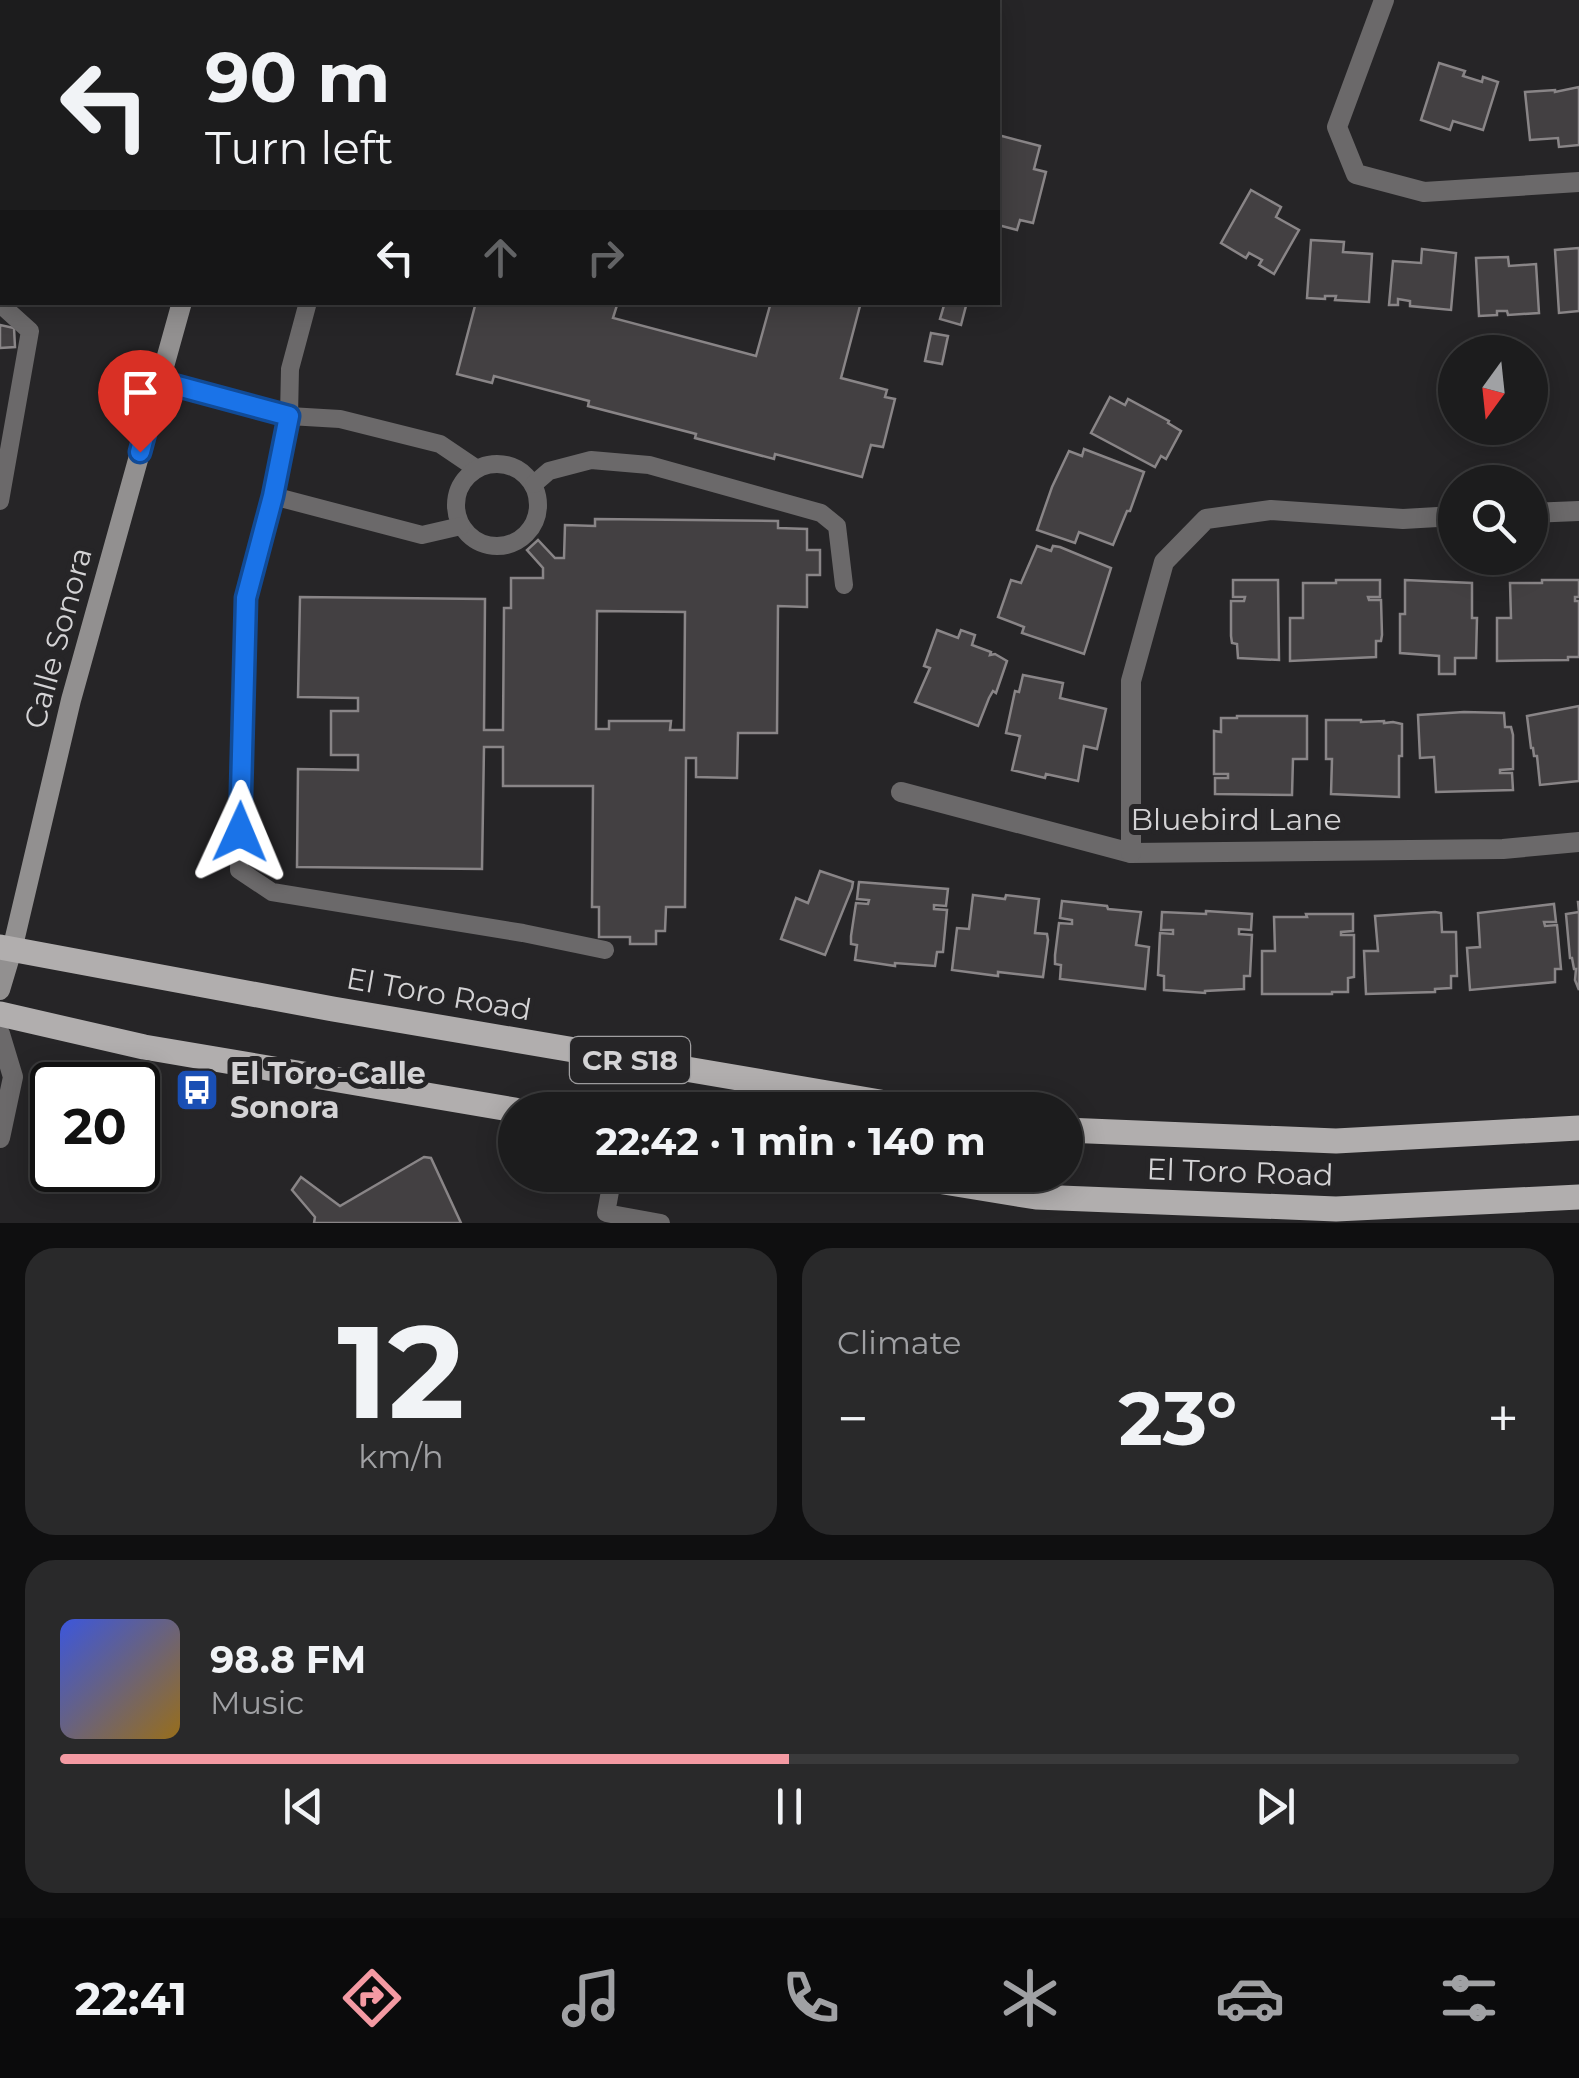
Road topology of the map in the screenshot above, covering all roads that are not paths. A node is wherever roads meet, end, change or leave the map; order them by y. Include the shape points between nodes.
1 (1384, 0) edge
2 (1579, 182) edge
3 (1, 305) edge
4 (181, 305) edge
5 (307, 305) edge
6 (159, 381) junction
7 (289, 416) junction
8 (476, 469) junction
9 (534, 484) junction
10 (273, 496) junction
11 (0, 501) edge
12 (1579, 511) edge
13 (1548, 512) edge
14 (1438, 517) edge
15 (461, 526) junction
16 (844, 585) dead end
17 (900, 792) dead end
18 (1579, 842) edge
19 (1131, 853) junction
20 (6, 948) edge
21 (605, 950) dead end
22 (0, 990) edge
23 (0, 1014) edge
24 (0, 1034) edge
25 (821, 1092) edge
26 (498, 1107) edge
27 (1579, 1128) edge
28 (1083, 1131) edge
29 (0, 1138) edge
30 (610, 1192) edge
31 (1005, 1192) edge
32 (1579, 1197) edge
33 (624, 1220) edge
34 (660, 1223) edge

1 - 2 street via 1337,127 1356,174 1424,192
3 - 11 lane via 30,331
4 - 6 street, Calle Sonora
5 - 7 lane via 290,369
6 - 7 lane
6 - 20 street, Calle Sonora
7 - 8 lane via 340,419 440,444
7 - 10 lane
8 - 9 lane via 508,465
8 - 15 lane via 457,494
9 - 15 lane via 538,516 518,542 486,546
9 - 16 lane via 548,471 591,460 649,465 821,514 837,526
10 - 15 lane via 422,535
10 - 21 lane via 246,598 239,870 272,892
12 - 13 street
14 - 19 street via 1271,510 1206,519 1164,562 1131,680
17 - 19 street, Bluebird Lane
18 - 19 street, Bluebird Lane
20 - 22 street, Calle Sonora
20 - 25 main road, El Toro Road / CR S18
23 - 26 main road via 144,1046
24 - 29 street via 13,1077
27 - 28 main road, El Toro Road via 1336,1140
30 - 33 lane via 606,1213
31 - 32 main road, El Toro Road via 1336,1209
33 - 34 lane

